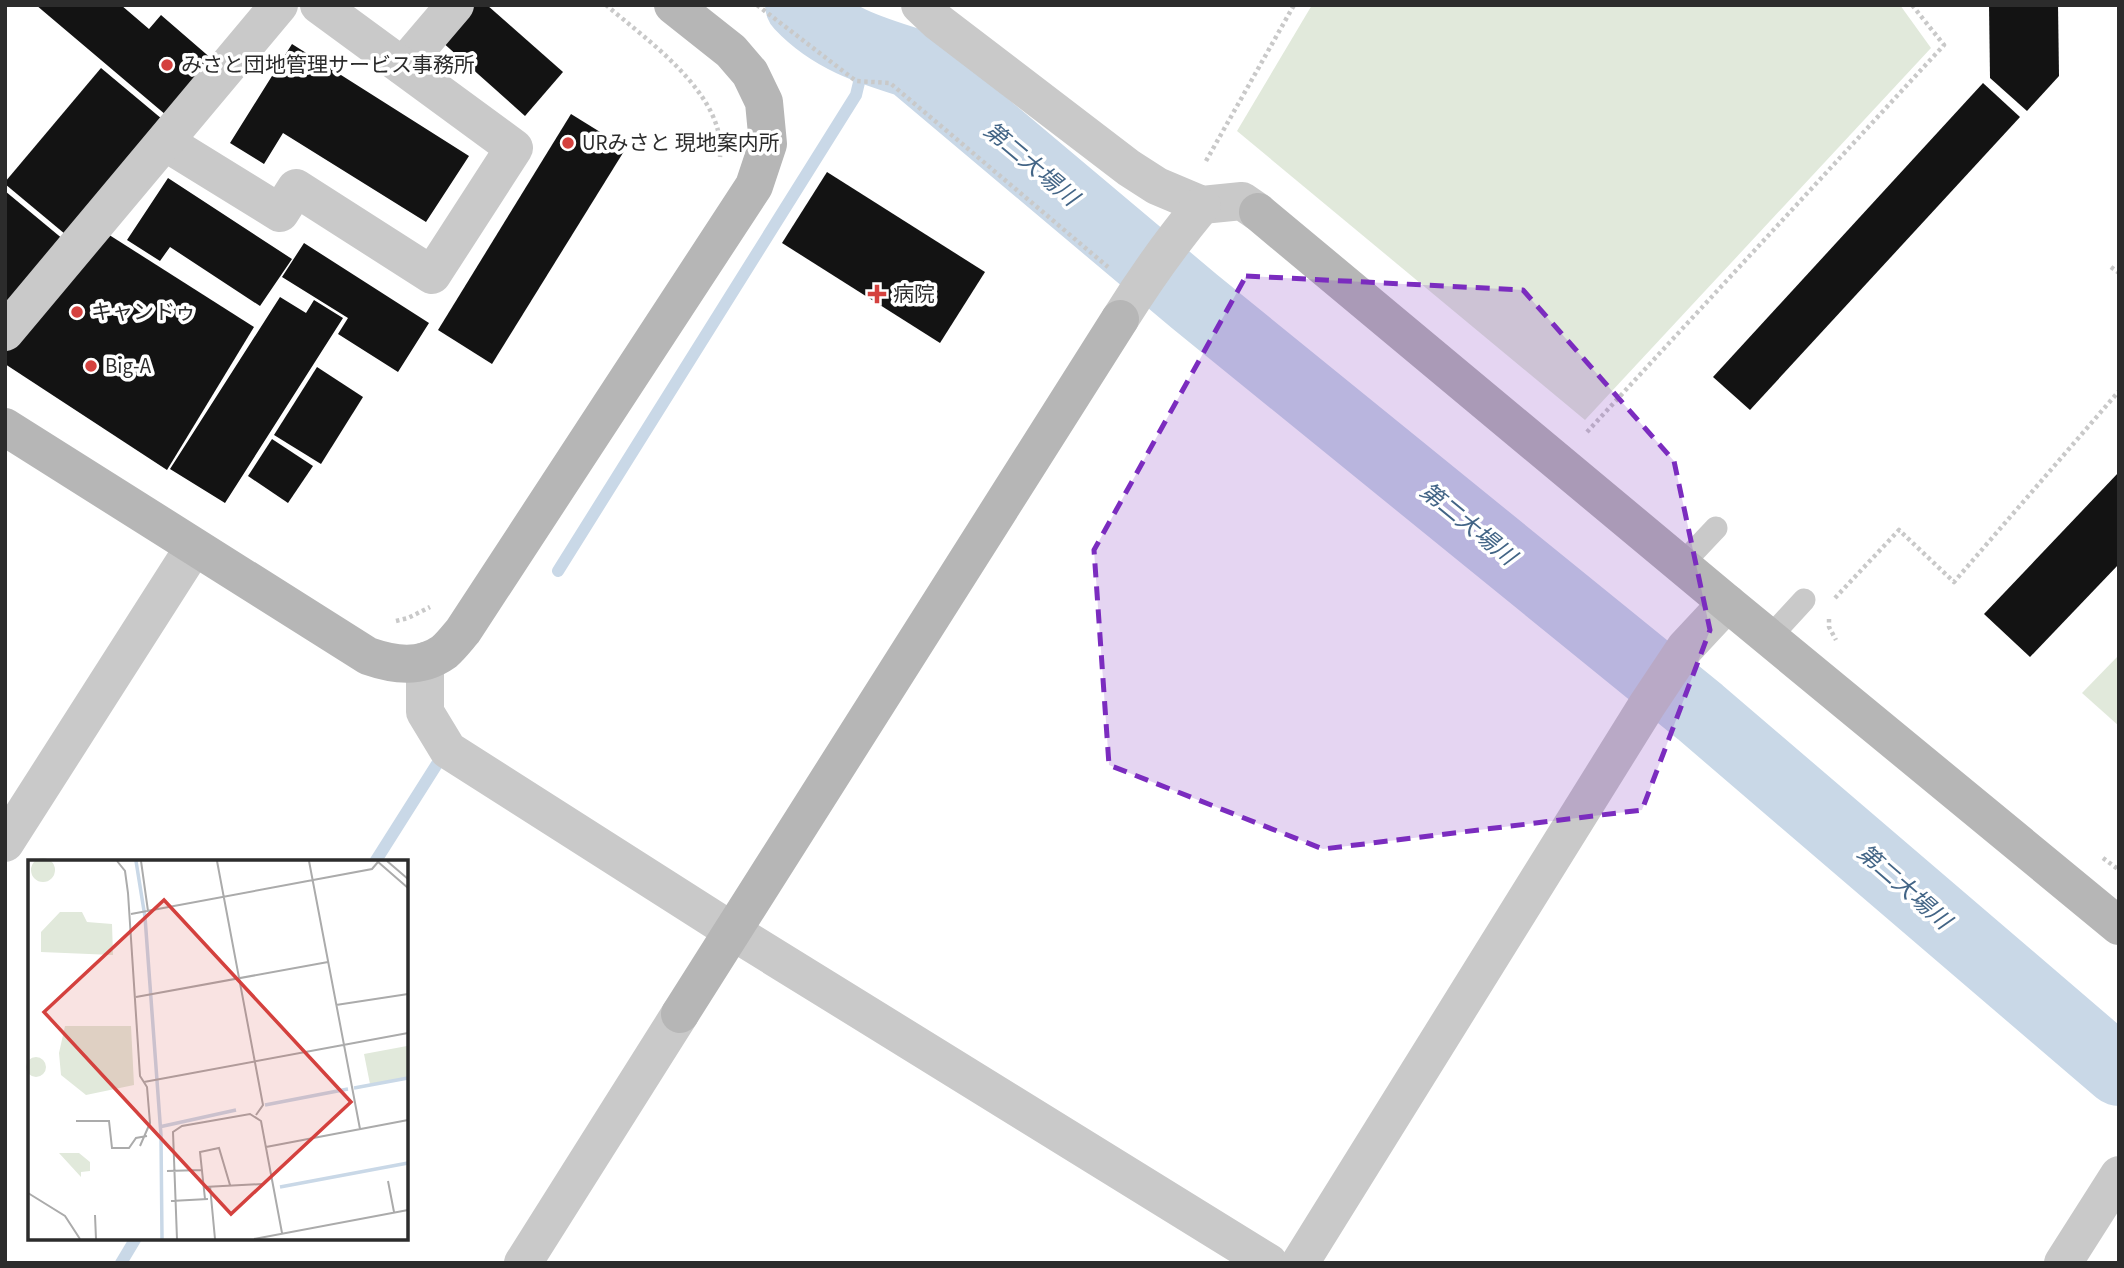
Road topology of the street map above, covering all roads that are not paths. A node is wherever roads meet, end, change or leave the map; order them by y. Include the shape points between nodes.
1 (319, 5) edge
2 (455, 5) edge
3 (673, 5) edge
4 (920, 5) edge
5 (259, 12) edge
6 (403, 66) junction
7 (165, 142) junction
8 (1202, 205) junction
9 (5, 332) edge
10 (5, 427) edge
11 (1716, 528) dead end
12 (194, 547) junction
13 (1682, 564) junction
14 (1804, 600) dead end
15 (1727, 603) junction
16 (1770, 638) junction
17 (425, 662) junction
18 (5, 843) edge
19 (2119, 926) edge
20 (732, 931) junction
21 (2119, 1175) edge
22 (523, 1263) edge
23 (1269, 1263) edge
24 (1300, 1263) edge
25 (2063, 1263) edge

1 - 6 street
2 - 6 street
3 - 17 street via 731,51 750,73 764,102 768,144 754,186 463,631
4 - 8 street via 1129,167 1157,186
5 - 7 street
6 - 7 street via 514,148 432,275 296,188 280,213
7 - 9 street
8 - 13 street via 1242,201 1258,212
8 - 20 street via 1128,305
10 - 12 street
11 - 13 lane
12 - 17 street via 368,656 393,664
12 - 18 street
13 - 15 street
14 - 16 lane
15 - 16 street
15 - 24 street via 1685,648 1647,705
16 - 19 street
17 - 20 street via 425,712 448,750
20 - 22 street
20 - 23 street
21 - 25 street

